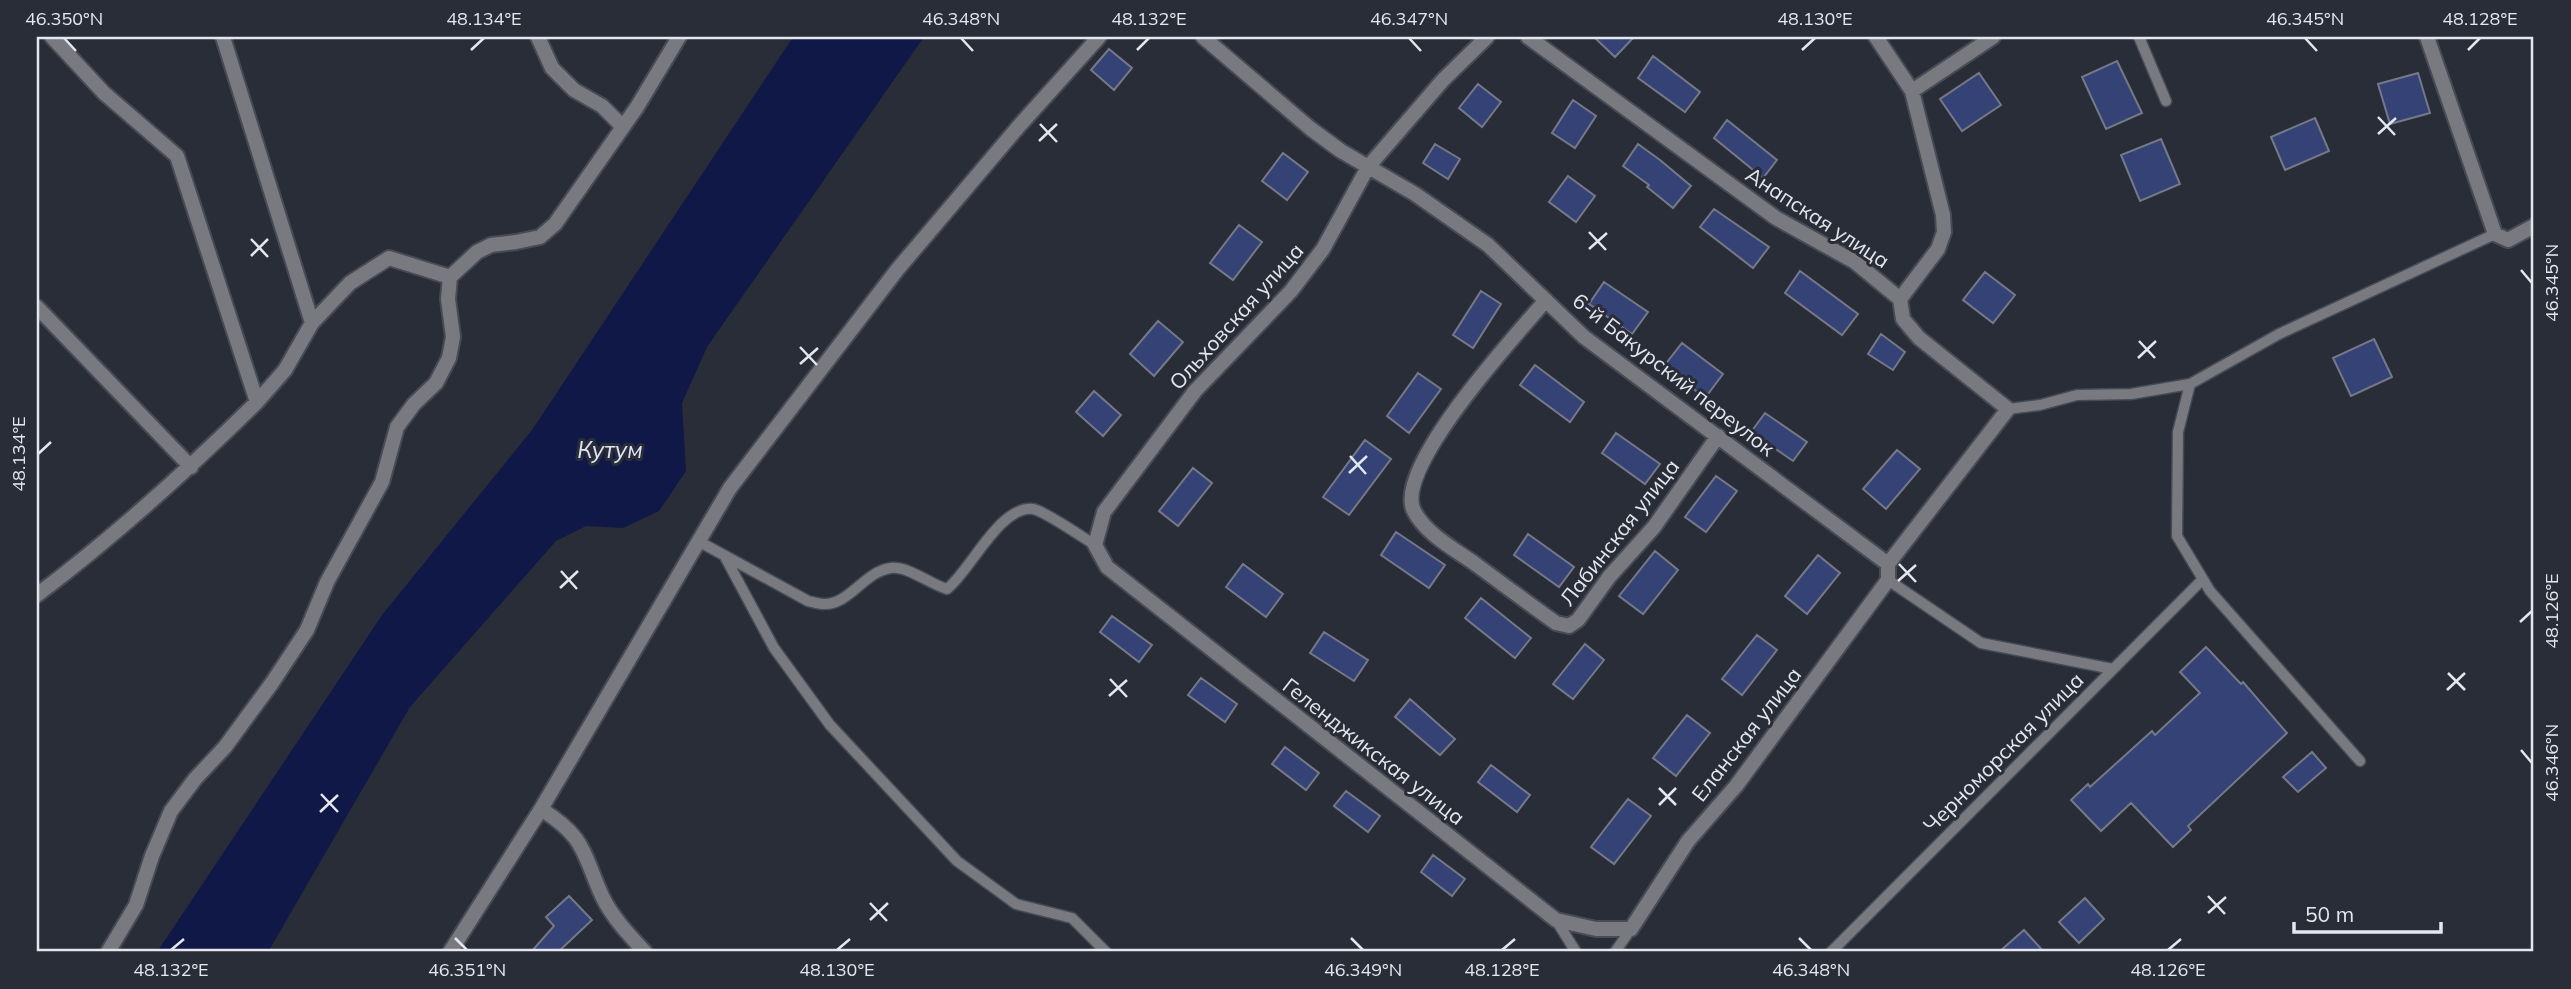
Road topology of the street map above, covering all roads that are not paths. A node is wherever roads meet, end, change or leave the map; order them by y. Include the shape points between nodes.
1 (52, 37) edge
2 (223, 37) edge
3 (538, 37) edge
4 (679, 37) edge
5 (1099, 37) edge
6 (1203, 37) edge
7 (1487, 37) edge
8 (1528, 37) edge
9 (1877, 37) edge
10 (1993, 37) edge
11 (2139, 37) edge
12 (2427, 37) edge
13 (1912, 91) junction
14 (2166, 101) dead end
15 (623, 127) junction
16 (1368, 167) junction
17 (2534, 226) edge
18 (2496, 234) junction
19 (450, 277) junction
20 (1899, 299) junction
21 (1546, 300) junction
22 (37, 307) edge
23 (312, 323) junction
24 (2190, 384) junction
25 (257, 402) junction
26 (2008, 409) junction
27 (1718, 436) junction
28 (191, 467) junction
29 (698, 541) junction
30 (1095, 545) junction
31 (724, 555) junction
32 (1888, 564) junction
33 (2203, 579) junction
34 (1888, 580) junction
35 (37, 595) edge
36 (2113, 669) junction
37 (2360, 761) dead end
38 (541, 808) junction
39 (1556, 920) junction
40 (1631, 929) junction
41 (108, 952) edge
42 (450, 952) edge
43 (645, 952) edge
44 (1106, 952) edge
45 (1576, 952) edge
46 (1615, 952) edge
47 (1831, 952) edge

1 - 25 street via 104,93 177,156
2 - 23 street
3 - 15 street via 552,68
4 - 15 street
5 - 29 street via 897,270 730,488
6 - 16 street, 6-й Бакурский переулок via 1311,129
7 - 16 street, Ольховская улица
8 - 20 street, Анапская улица via 1776,218 1855,262
9 - 13 street
10 - 13 street
11 - 14 lane
12 - 18 street
13 - 20 street via 1944,232 1938,249
15 - 19 street via 555,224 540,237 491,245 477,252
16 - 21 street, 6-й Бакурский переулок via 1488,245
16 - 30 street, Ольховская улица via 1315,260 1195,391 1104,512
17 - 18 street via 2508,240
18 - 24 lane via 2279,334
19 - 23 street via 389,258 350,283
19 - 41 street via 453,337 449,358 436,383 397,427 382,482 327,582 307,630 241,726 171,811 136,905
20 - 26 street, Анапская улица via 1903,318 1919,338
21 - 27 street, 6-й Бакурский переулок via 1584,337
21 - 27 street, Лабинская улица via 1480,379 1430,447 1415,477 1409,497 1414,511 1454,549 1556,623 1569,626 1654,527
22 - 28 street
23 - 25 street via 285,370
24 - 26 lane via 2131,394 2077,395
24 - 33 lane via 2178,432 2177,536
25 - 28 street
26 - 32 street
27 - 32 street, 6-й Бакурский переулок
28 - 35 street
29 - 31 lane
29 - 38 street
30 - 31 lane via 1035,509 1020,510 1002,522 947,589 905,569 890,568 827,604 808,601
30 - 39 street, Геленджикская улица via 1107,567
31 - 44 lane via 774,648 830,725 957,861 1016,904 1072,918
32 - 34 street
33 - 36 lane, Черноморская улица
33 - 37 lane
34 - 36 lane via 1981,643
34 - 40 street, Еланская улица via 1736,786 1688,841
36 - 47 lane, Черноморская улица
38 - 42 street
38 - 43 street via 562,822 579,842 602,897
39 - 40 street, Геленджикская улица via 1596,929
39 - 45 lane
40 - 46 lane

